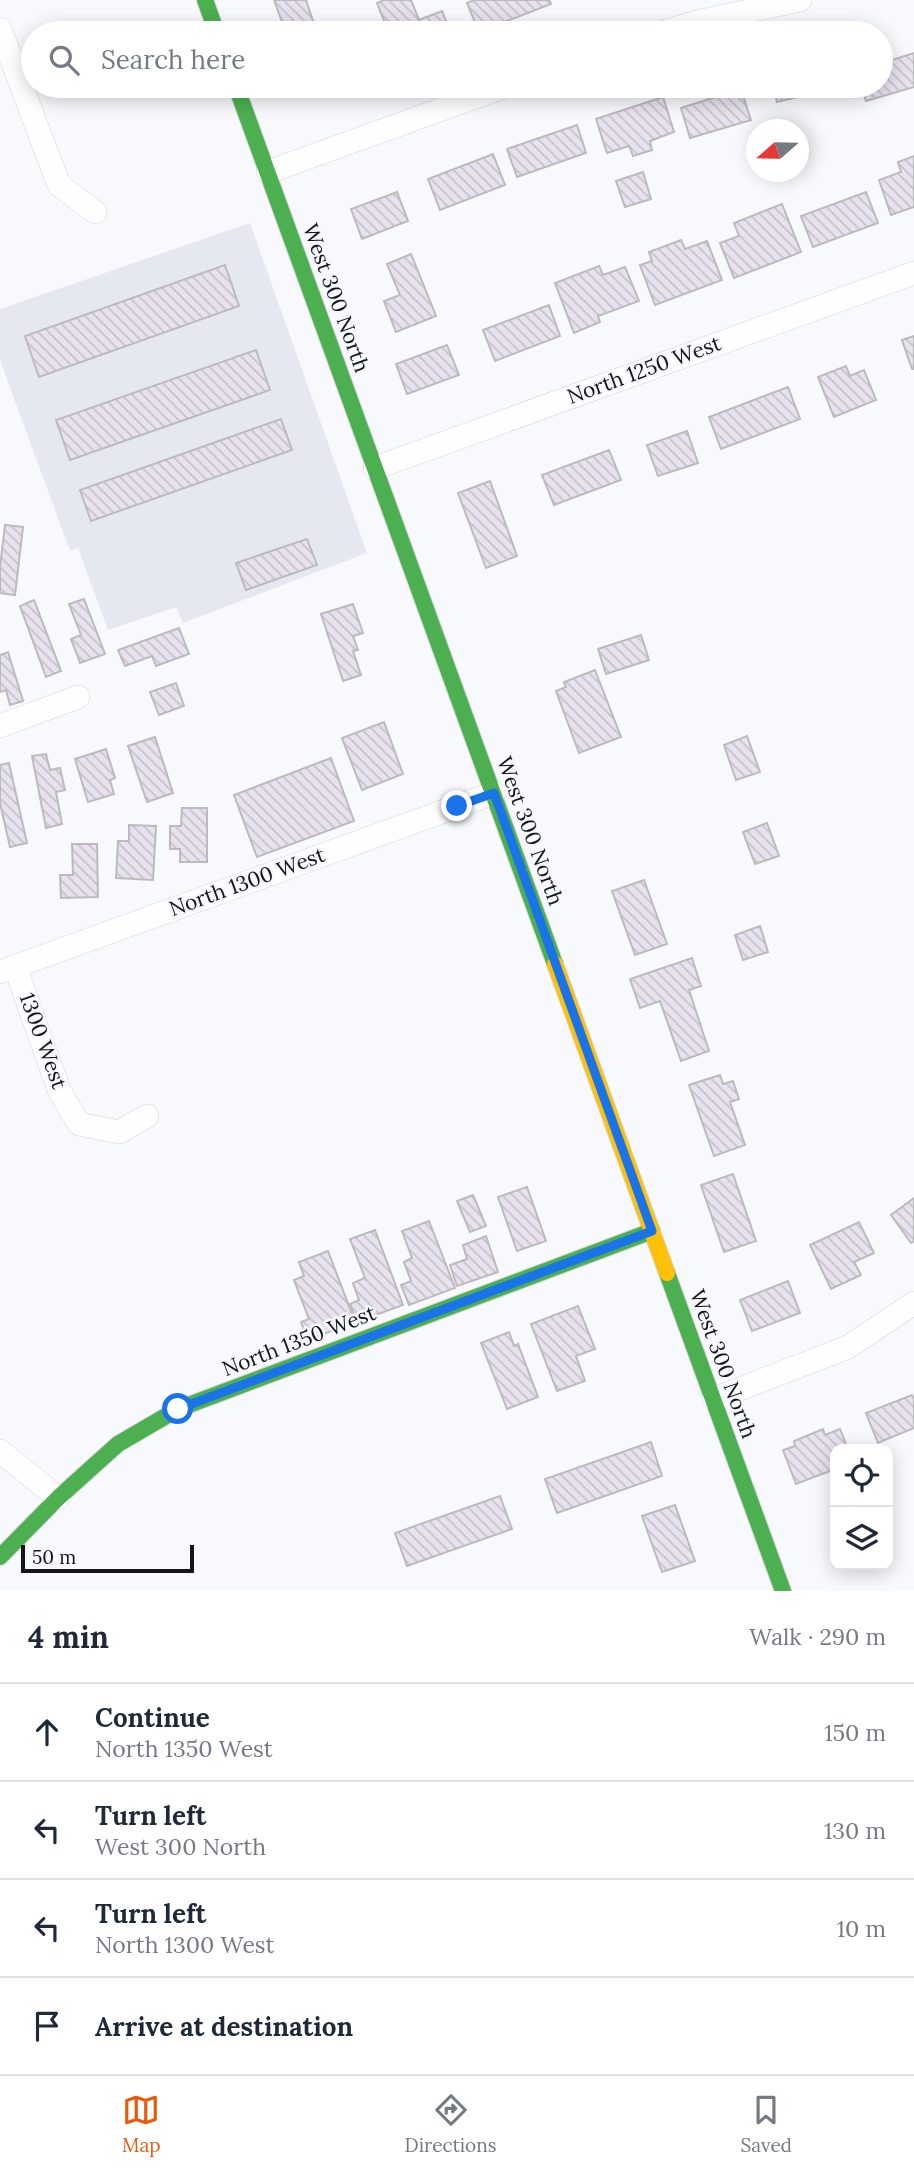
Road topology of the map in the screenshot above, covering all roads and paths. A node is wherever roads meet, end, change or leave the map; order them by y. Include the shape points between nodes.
1 (205, 0) edge
2 (800, 0) edge
3 (213, 21) edge
4 (702, 21) edge
5 (0, 29) edge
6 (21, 85) edge
7 (26, 98) edge
8 (240, 98) edge
9 (473, 98) edge
10 (268, 172) junction
11 (95, 212) dead end
12 (914, 273) edge
13 (375, 468) junction
14 (78, 696) dead end
15 (0, 726) edge
16 (494, 793) junction
17 (8, 969) edge
18 (147, 1116) dead end
19 (652, 1231) junction
20 (914, 1303) edge
21 (714, 1399) junction
22 (0, 1451) edge
23 (58, 1498) junction
24 (0, 1557) edge
25 (783, 1591) edge

1 - 3 main road
2 - 4 street
5 - 6 street
7 - 11 street via 59,185
8 - 10 main road, West 300 North
9 - 10 street
10 - 13 main road, West 300 North
12 - 13 street, North 1250 West
13 - 16 main road, West 300 North
14 - 15 street
16 - 17 street, North 1300 West
16 - 19 main road, West 300 North
17 - 18 street, 1300 West via 59,1090 79,1124 119,1132
19 - 21 main road, West 300 North
19 - 23 main road, North 1350 West via 178,1409 118,1444
20 - 21 street via 848,1347
21 - 25 main road, West 300 North
22 - 23 street
23 - 24 main road, North 1350 West

